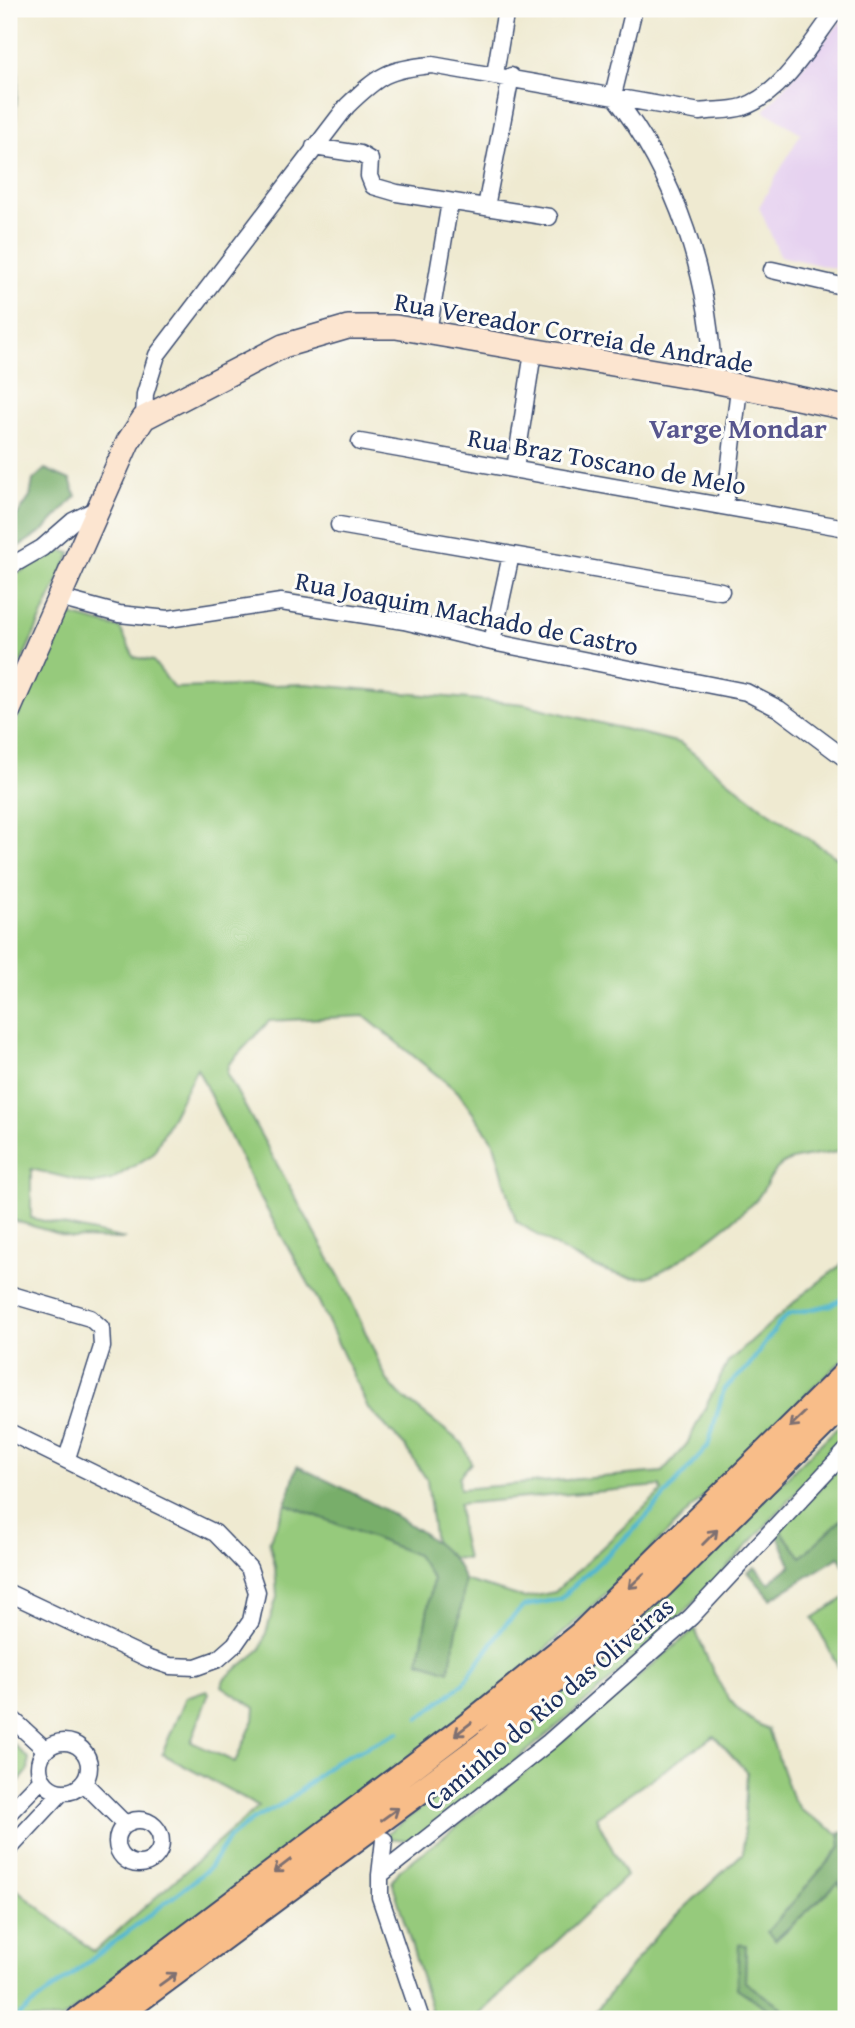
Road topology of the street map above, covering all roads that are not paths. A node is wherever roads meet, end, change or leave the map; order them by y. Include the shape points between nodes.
1 (506, 9) edge
2 (634, 9) edge
3 (837, 9) edge
4 (503, 75) junction
5 (613, 95) junction
6 (314, 147) junction
7 (450, 202) junction
8 (486, 207) junction
9 (549, 217) dead end
10 (772, 270) dead end
11 (846, 287) edge
12 (428, 332) junction
13 (533, 352) junction
14 (713, 381) junction
15 (739, 388) junction
16 (846, 408) edge
17 (144, 418) junction
18 (360, 442) dead end
19 (514, 469) junction
20 (725, 506) junction
21 (99, 508) junction
22 (339, 525) dead end
23 (846, 528) edge
24 (511, 555) junction
25 (9, 567) edge
26 (721, 591) dead end
27 (59, 598) junction
28 (492, 642) junction
29 (9, 710) edge
30 (846, 759) edge
31 (9, 1294) edge
32 (846, 1373) edge
33 (846, 1402) edge
34 (9, 1432) edge
35 (846, 1451) edge
36 (67, 1458) junction
37 (9, 1593) edge
38 (9, 1716) edge
39 (46, 1750) junction
40 (42, 1779) junction
41 (83, 1783) junction
42 (62, 1792) junction
43 (9, 1813) edge
44 (126, 1825) dead end
45 (384, 1840) dead end
46 (9, 1849) edge
47 (380, 1875) junction
48 (79, 2019) edge
49 (113, 2019) edge
50 (421, 2019) edge

1 - 4 street
2 - 5 street
3 - 5 street via 781,80 742,107 700,112
4 - 5 street
4 - 6 street via 432,65 404,67 377,77
4 - 8 street
5 - 14 street via 653,157 691,244 712,334
6 - 7 street via 360,154 370,160 373,186
6 - 17 street via 157,355 145,394
7 - 8 street
7 - 12 street
8 - 9 street
10 - 11 street
12 - 13 street, Rua Vereador Correia de Andrade
12 - 17 street, Rua Vereador Correia de Andrade via 371,326 306,337 251,360
13 - 14 street, Rua Vereador Correia de Andrade
13 - 19 street
14 - 15 street, Rua Vereador Correia de Andrade
15 - 16 street, Rua Vereador Correia de Andrade
15 - 20 street
17 - 21 street via 128,442
18 - 19 street, Rua Braz Toscano de Melo
19 - 20 street, Rua Braz Toscano de Melo
20 - 23 street, Rua Braz Toscano de Melo
21 - 25 street
21 - 27 street
22 - 24 street
24 - 26 street
24 - 28 street
27 - 28 street, Rua Joaquim Machado de Castro via 119,614 168,619 281,602 404,621
27 - 29 street
28 - 30 street, Rua Joaquim Machado de Castro via 746,692 779,709
31 - 36 street via 90,1318 101,1328 102,1347
32 -> 48 main road via 582,1633
49 -> 33 main road via 484,1744 662,1585
34 - 36 street
35 - 47 street, Caminho do Rio das Oliveiras via 691,1617 549,1742
36 - 37 street via 215,1533 249,1567 257,1592 251,1620 236,1644 218,1659 196,1667 170,1665
38 - 39 street
39 - 40 street via 40,1764
39 - 41 street via 61,1742 78,1746 88,1759
40 - 42 street
40 - 43 street
41 - 42 street
41 - 44 street
42 - 46 street
45 - 47 street
47 - 50 street via 380,1897

